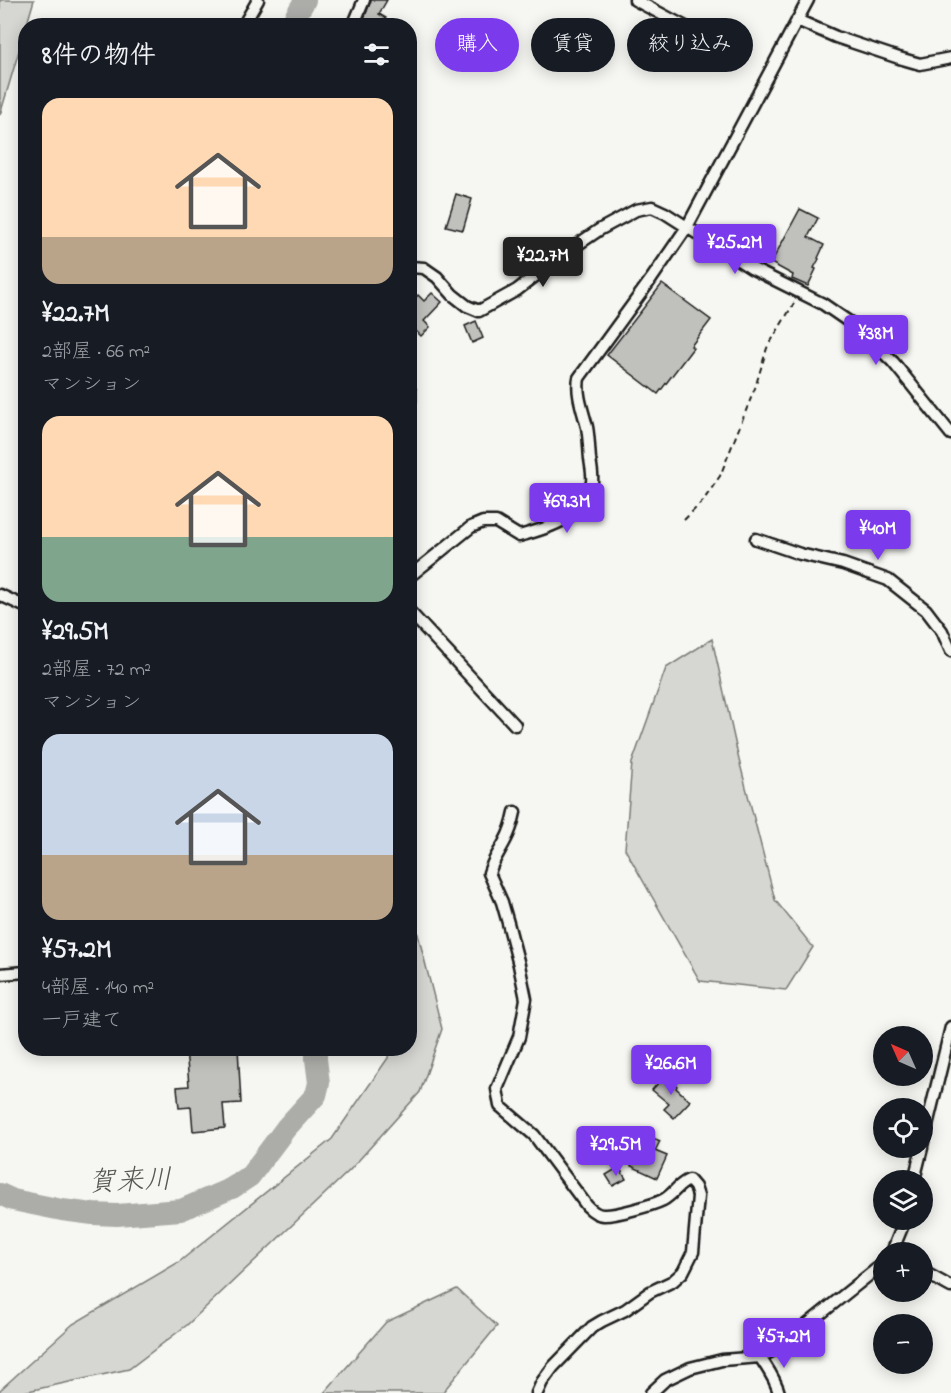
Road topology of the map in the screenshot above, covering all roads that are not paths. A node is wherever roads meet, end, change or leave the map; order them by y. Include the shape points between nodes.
1 (258, 0) edge
2 (364, 0) edge
3 (635, 0) edge
4 (808, 0) edge
5 (248, 18) edge
6 (357, 18) edge
7 (669, 18) edge
8 (797, 20) junction
9 (951, 58) edge
10 (687, 227) junction
11 (417, 268) edge
12 (951, 434) edge
13 (756, 539) dead end
14 (417, 570) edge
15 (0, 595) edge
16 (18, 603) edge
17 (417, 620) edge
18 (951, 651) edge
19 (515, 725) dead end
20 (515, 812) dead end
21 (18, 973) edge
22 (0, 974) edge
23 (951, 1027) edge
24 (933, 1101) edge
25 (873, 1272) edge
26 (933, 1277) edge
27 (951, 1287) edge
28 (760, 1357) junction
29 (537, 1393) edge
30 (651, 1393) edge
31 (779, 1393) edge

1 - 5 street
2 - 6 street
3 - 7 street
4 - 8 street
8 - 9 street via 920,64
8 - 10 street
10 - 11 street via 652,207 636,210 599,230 517,290 479,311 453,295 437,277
10 - 12 street via 858,328 892,362
10 - 14 street via 579,378 577,387 588,432 592,481 580,509 559,522 519,536 496,522 483,522 471,527
13 - 18 street via 888,580 926,610
15 - 16 street
17 - 19 street
20 - 29 street via 489,873 502,902 526,999 519,1036 498,1089 500,1106 534,1135 595,1213 628,1211 662,1200 681,1182 689,1180 698,1196 693,1252 683,1272 592,1328 554,1367
21 - 22 street
23 - 24 street
25 - 28 street via 778,1348
26 - 27 street
28 - 30 street via 690,1368 665,1380
28 - 31 street

